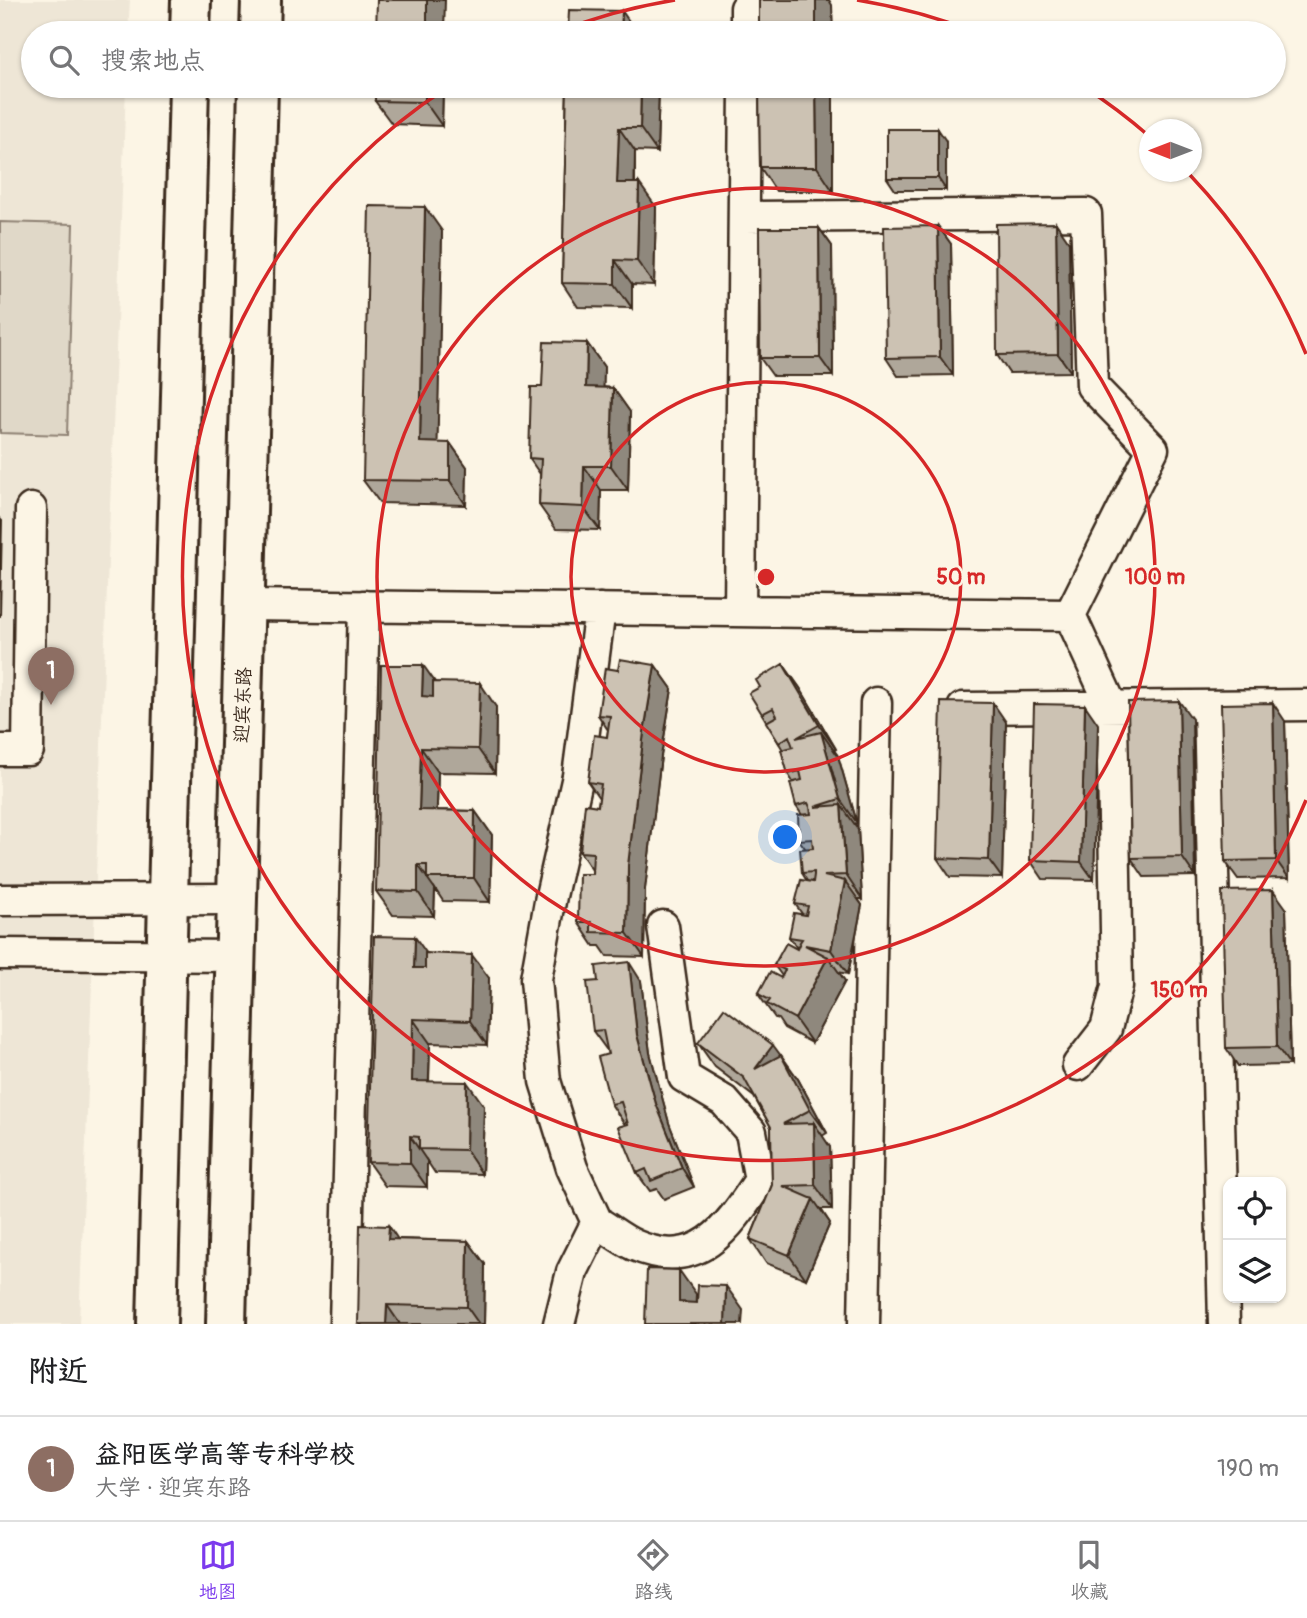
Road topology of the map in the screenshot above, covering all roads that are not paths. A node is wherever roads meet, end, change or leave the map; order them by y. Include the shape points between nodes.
1 (191, 0) edge
2 (261, 0) edge
3 (190, 21) edge
4 (260, 21) edge
5 (189, 98) edge
6 (258, 98) edge
7 (746, 98) edge
8 (744, 217) junction
9 (31, 509) dead end
10 (245, 605) junction
11 (364, 606) junction
12 (600, 609) junction
13 (740, 611) junction
14 (1070, 615) junction
15 (876, 703) dead end
16 (1307, 705) edge
17 (1209, 706) junction
18 (1112, 707) junction
19 (963, 708) edge
20 (0, 750) edge
21 (168, 898) junction
22 (237, 899) junction
23 (0, 900) edge
24 (663, 926) dead end
25 (0, 954) edge
26 (167, 954) junction
27 (236, 956) junction
28 (1078, 1065) dead end
29 (597, 1222) junction
30 (157, 1324) edge
31 (226, 1324) edge
32 (345, 1324) edge
33 (559, 1324) edge
34 (864, 1324) edge
35 (1224, 1324) edge

1 - 3 highway
2 - 4 highway
5 - 21 highway
6 - 10 highway, 迎宾东路
7 - 8 street
8 - 13 street
8 - 14 street via 1086,214 1092,386 1153,449
9 - 20 street via 28,750
10 - 11 street
10 - 22 highway, 迎宾东路
11 - 12 street
11 - 32 street
12 - 13 street
12 - 29 street via 578,776 536,979 545,1081 572,1168
13 - 14 street
14 - 18 street
15 - 34 street
16 - 17 street
17 - 18 street
17 - 35 street
18 - 19 street
18 - 28 street via 1117,986 1106,1029
21 - 22 street
21 - 23 street
21 - 26 highway
22 - 27 highway, 迎宾东路
24 - 29 street via 684,1077 724,1101 751,1132 761,1180 736,1217 704,1247 669,1255 635,1245
25 - 26 street
26 - 27 street
26 - 30 highway
27 - 31 highway, 迎宾东路
29 - 33 street via 572,1272

